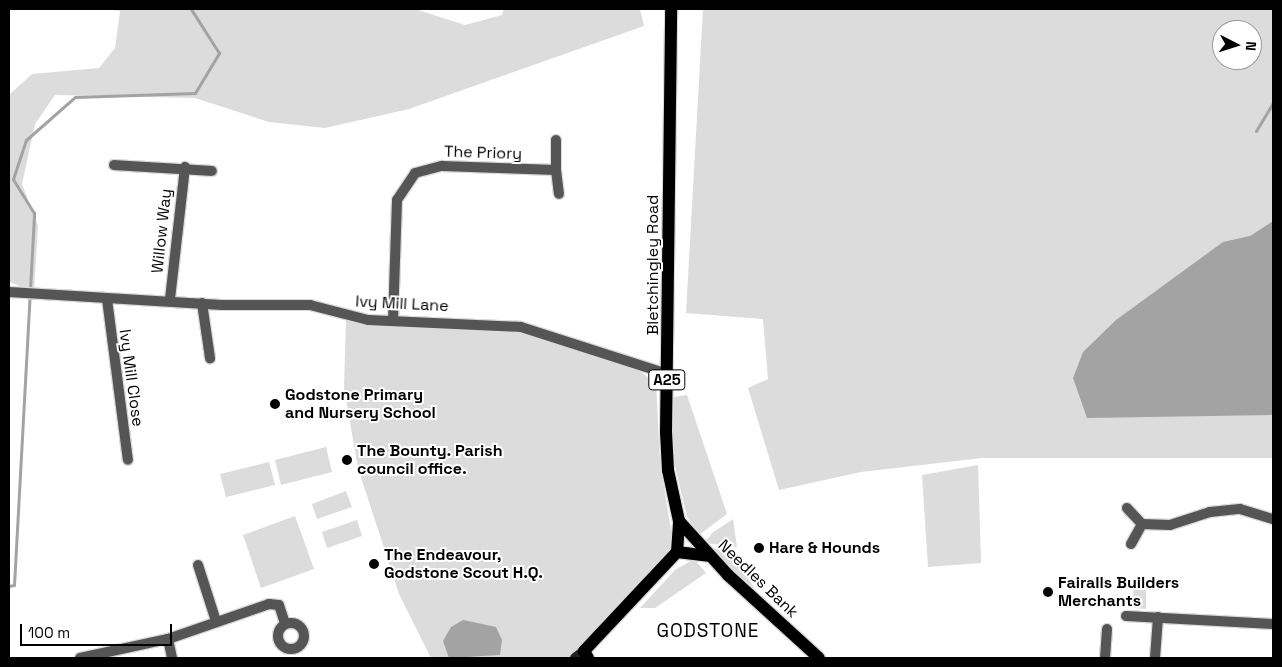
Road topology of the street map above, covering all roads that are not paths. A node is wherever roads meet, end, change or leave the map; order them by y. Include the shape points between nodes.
1 (671, 9) edge
2 (556, 140) dead end
3 (114, 165) dead end
4 (184, 167) junction
5 (556, 170) junction
6 (212, 171) dead end
7 (559, 194) dead end
8 (9, 292) edge
9 (107, 299) junction
10 (170, 299) junction
11 (202, 303) junction
12 (393, 321) junction
13 (210, 358) dead end
14 (668, 374) junction
15 (128, 460) dead end
16 (1127, 508) dead end
17 (1273, 519) edge
18 (679, 521) junction
19 (1142, 524) junction
20 (1131, 544) dead end
21 (677, 552) junction
22 (710, 556) junction
23 (198, 564) dead end
24 (1126, 616) dead end
25 (1158, 617) junction
26 (216, 621) junction
27 (285, 624) dead end
28 (1273, 624) edge
29 (1107, 629) dead end
30 (168, 639) junction
31 (582, 656) edge
32 (80, 658) edge
33 (172, 658) edge
34 (819, 658) edge
35 (1105, 658) edge
36 (1155, 658) edge

1 - 14 main road, Bletchingley Road / A25
2 - 5 street
3 - 4 street, Willow Way
4 - 6 street, Willow Way
4 - 10 street, Willow Way
5 - 7 street
5 - 12 street, The Priory via 429,167 405,182 397,200
8 - 9 street, Ivy Mill Lane
9 - 10 street, Ivy Mill Lane
9 - 15 street, Ivy Mill Close
10 - 11 street, Ivy Mill Lane
11 - 12 street, Ivy Mill Lane via 310,305 351,318
11 - 13 street
12 - 14 street, Ivy Mill Lane via 521,328
14 - 18 main road, Bletchingley Road / A25 via 668,470
16 - 19 street
17 - 19 street via 1240,510 1210,512 1170,525
18 - 21 main road, A25
18 - 22 main road, Needles Bank
19 - 20 street
21 - 22 main road
21 - 31 main road
22 - 34 main road, Needles Bank
23 - 26 street
24 - 25 street
25 - 28 street
25 - 36 street
26 - 27 street via 269,604 279,605
26 - 30 street
29 - 35 street
30 - 32 street
30 - 33 street

